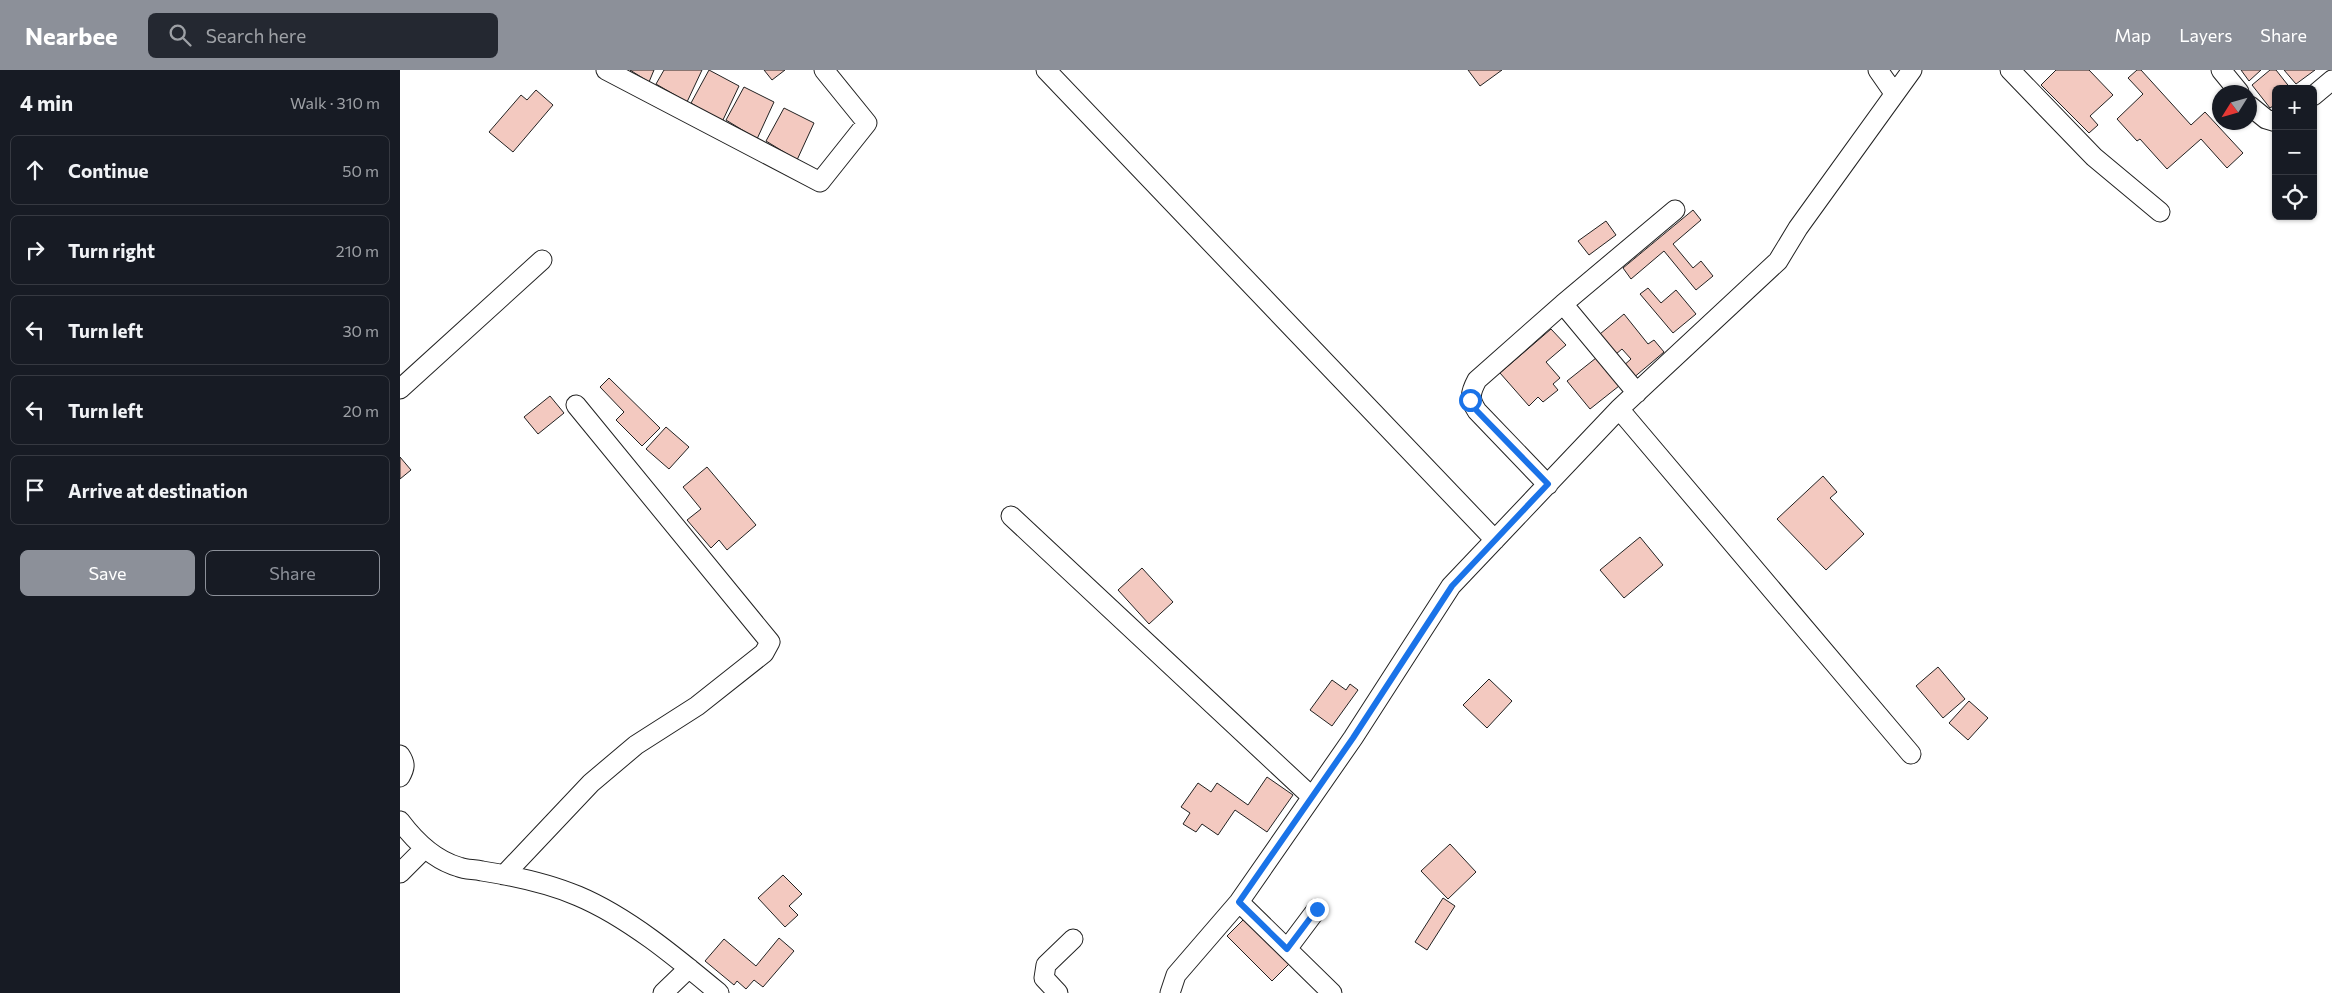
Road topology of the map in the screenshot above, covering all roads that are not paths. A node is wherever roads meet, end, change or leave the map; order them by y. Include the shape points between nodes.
1 (606, 70) edge
2 (824, 70) edge
3 (1046, 70) edge
4 (1878, 70) edge
5 (1912, 70) edge
6 (2010, 70) edge
7 (2221, 70) edge
8 (2332, 80) edge
9 (2233, 85) edge
10 (1894, 93) junction
11 (2317, 93) edge
12 (2257, 112) edge
13 (2272, 121) edge
14 (1675, 210) dead end
15 (2160, 212) dead end
16 (542, 260) dead end
17 (1563, 304) junction
18 (400, 389) edge
19 (1637, 393) junction
20 (576, 405) dead end
21 (1619, 409) junction
22 (1548, 484) junction
23 (1012, 516) dead end
24 (1495, 540) junction
25 (1911, 754) dead end
26 (400, 755) edge
27 (400, 777) edge
28 (1312, 797) junction
29 (400, 821) edge
30 (425, 848) junction
31 (400, 873) edge
32 (504, 875) junction
33 (1239, 902) junction
34 (1317, 909) dead end
35 (1073, 939) dead end
36 (1287, 949) junction
37 (689, 968) junction
38 (663, 993) edge
39 (719, 993) edge
40 (1058, 993) edge
41 (1170, 993) edge
42 (1332, 993) edge

1 - 2 street via 820,182 866,123
3 - 24 street
4 - 10 street
5 - 10 street
6 - 15 street via 2094,157
7 - 9 street
8 - 11 street
10 - 19 street via 1778,261
12 - 13 street
14 - 17 street
16 - 18 street
17 - 19 street
17 - 22 street via 1477,380 1470,400
19 - 21 street
20 - 32 street via 770,642 764,653 697,706 636,745 591,783
21 - 22 street
21 - 25 street
22 - 24 street
23 - 28 street
24 - 28 street via 1452,586
26 - 27 street via 404,769
28 - 33 street
29 - 30 street
30 - 31 street
30 - 32 street via 459,867
32 - 37 street via 578,896 622,920
33 - 36 street
33 - 41 street via 1176,975
34 - 36 street
35 - 40 street via 1046,966 1044,978
36 - 42 street
37 - 38 street
37 - 39 street

